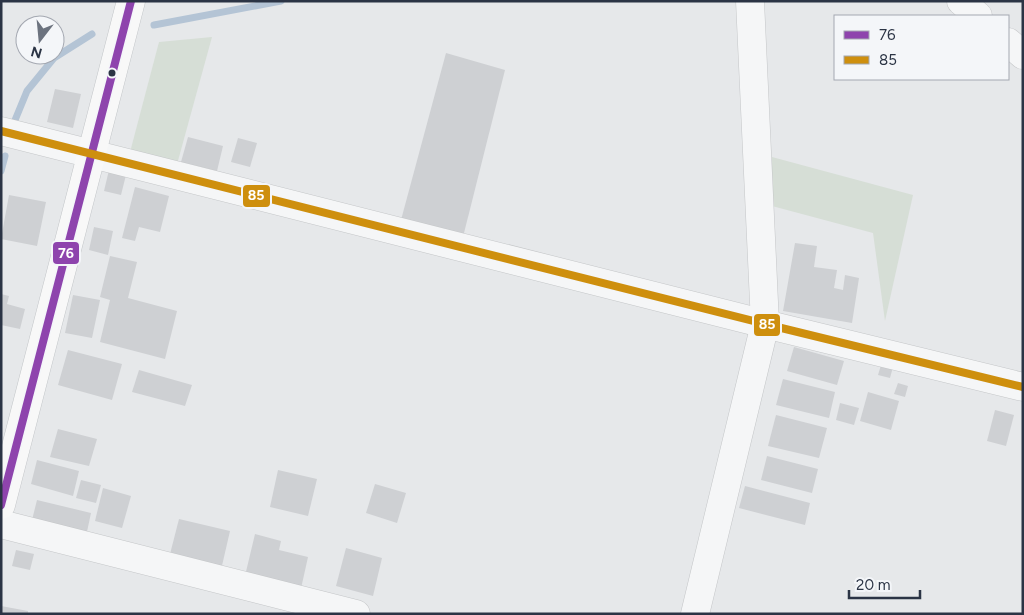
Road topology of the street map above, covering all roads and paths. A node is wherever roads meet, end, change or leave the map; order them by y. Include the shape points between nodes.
1 (131, 1) edge
2 (750, 1) edge
3 (961, 1) edge
4 (977, 15) edge
5 (1009, 43) edge
6 (1023, 55) edge
7 (1, 131) edge
8 (91, 153) junction
9 (765, 324) junction
10 (1023, 387) edge
11 (1, 505) edge
12 (1, 524) edge
13 (356, 614) edge
14 (695, 614) edge

1 - 8 main road
2 - 9 street
3 - 4 street
5 - 6 street
7 - 8 street
8 - 9 street
8 - 11 main road
9 - 10 street
9 - 14 street
12 - 13 street

